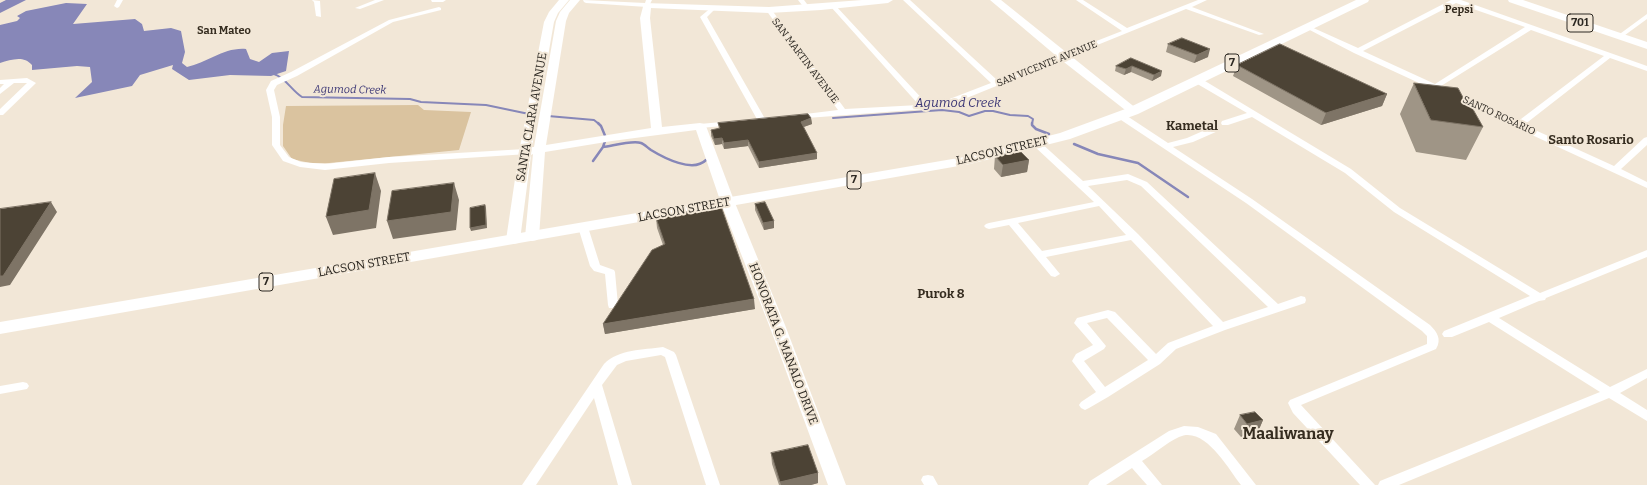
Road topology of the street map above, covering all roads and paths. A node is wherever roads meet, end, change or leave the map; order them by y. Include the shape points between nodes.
1 (315, 0) edge
2 (381, 0) edge
3 (443, 0) edge
4 (564, 0) edge
5 (574, 0) edge
6 (801, 0) edge
7 (888, 0) edge
8 (906, 0) edge
9 (995, 0) edge
10 (1080, 0) edge
11 (1204, 0) edge
12 (1354, 0) edge
13 (1364, 0) edge
14 (1374, 0) edge
15 (1455, 0) edge
16 (1513, 0) edge
17 (434, 1) dead end
18 (586, 1) dead end
19 (853, 2) edge
20 (648, 3) edge
21 (833, 6) junction
22 (1186, 7) junction
23 (358, 8) dead end
24 (713, 8) junction
25 (807, 8) junction
26 (439, 9) dead end
27 (769, 10) junction
28 (1342, 10) junction
29 (319, 16) dead end
30 (1647, 16) edge
31 (1307, 27) junction
32 (1530, 27) junction
33 (1127, 31) junction
34 (1261, 34) dead end
35 (1619, 37) junction
36 (1647, 46) edge
37 (1358, 50) junction
38 (1609, 56) junction
39 (1064, 57) junction
40 (1647, 69) edge
41 (1197, 80) junction
42 (12, 81) junction
43 (2, 82) dead end
44 (997, 84) junction
45 (1435, 87) junction
46 (0, 92) edge
47 (925, 107) junction
48 (843, 112) junction
49 (0, 113) edge
50 (1127, 113) junction
51 (1253, 114) junction
52 (738, 123) edge
53 (1225, 123) dead end
54 (1518, 125) junction
55 (700, 126) junction
56 (536, 129) junction
57 (1215, 129) dead end
58 (657, 131) junction
59 (1647, 140) edge
60 (1037, 144) junction
61 (1167, 146) junction
62 (539, 150) junction
63 (525, 152) junction
64 (1616, 170) junction
65 (1081, 184) junction
66 (1647, 185) edge
67 (728, 203) junction
68 (1101, 203) junction
69 (1011, 221) junction
70 (989, 226) dead end
71 (583, 228) junction
72 (532, 236) junction
73 (1134, 236) junction
74 (513, 240) junction
75 (1647, 253) edge
76 (1039, 255) junction
77 (1055, 274) dead end
78 (1540, 298) junction
79 (1301, 300) dead end
80 (613, 305) dead end
81 (1277, 309) junction
82 (1490, 318) junction
83 (1221, 327) junction
84 (0, 328) edge
85 (1448, 334) dead end
86 (1156, 361) junction
87 (1647, 373) edge
88 (596, 385) junction
89 (23, 386) dead end
90 (0, 390) edge
91 (1610, 393) junction
92 (1104, 394) junction
93 (1085, 405) dead end
94 (1647, 416) edge
95 (1133, 460) junction
96 (529, 485) edge
97 (625, 485) edge
98 (713, 485) edge
99 (837, 485) edge
100 (1094, 485) edge
101 (1155, 485) edge
102 (1249, 485) edge
103 (1368, 485) edge
104 (1385, 485) edge

1 - 29 street
2 - 23 street
3 - 17 street
4 - 56 street, SANTA CLARA AVENUE via 549,22 533,108
5 - 56 street, SANTA CLARA AVENUE via 562,21 546,109
6 - 25 street
7 - 19 street
8 - 44 street
9 - 39 street
10 - 33 street
11 - 22 street, SAN VICENTE AVENUE
12 - 28 main road, LACSON STREET / 7
13 - 28 main road, LACSON STREET / 7
14 - 28 main road, LACSON STREET / 7
15 - 32 street
15 - 37 street
16 - 35 main road, 701
18 - 20 street
19 - 21 street
20 - 24 street
20 - 58 street via 645,18
21 - 25 street
21 - 47 street
22 - 33 street, SAN VICENTE AVENUE
22 - 34 street
24 - 27 street
24 - 48 street, SAN VICENTE AVENUE via 703,17 761,119 767,121
25 - 27 street
26 - 63 street via 391,22 274,83 270,90 276,117 276,145 286,159 316,167
27 - 48 street, SAN MARTIN AVENUE
28 - 31 main road, LACSON STREET / 7
30 - 35 street
31 - 37 street, SANTO ROSARIO
31 - 41 main road, LACSON STREET / 7
32 - 38 street
32 - 45 street
33 - 39 street, SAN VICENTE AVENUE
35 - 36 main road, 701
37 - 45 street, SANTO ROSARIO
38 - 40 street
38 - 54 street
39 - 44 street, SAN VICENTE AVENUE
39 - 50 street
41 - 50 main road, LACSON STREET / 7
41 - 51 street
42 - 43 street
42 - 46 street
42 - 49 street via 32,82
44 - 47 street, SAN VICENTE AVENUE via 949,102
45 - 54 street, SANTO ROSARIO
47 - 48 street, SAN VICENTE AVENUE
50 - 60 main road, LACSON STREET / 7 via 1096,126
50 - 61 street
51 - 53 street
51 - 78 street via 1348,171 1397,210
52 - 55 street
54 - 64 street, SANTO ROSARIO
55 - 58 street
55 - 67 street, HONORATA G. MANALO DRIVE
56 - 62 street, SANTA CLARA AVENUE
56 - 63 street, SANTA CLARA AVENUE
57 - 61 street via 1190,140
58 - 62 street
59 - 64 street
60 - 65 street
60 - 67 main road, LACSON STREET / 7 via 970,160
61 - 103 street via 1249,201 1433,334 1432,346 1294,403 1297,410
62 - 63 street
62 - 72 street, SANTA CLARA AVENUE
63 - 74 street, SANTA CLARA AVENUE
64 - 66 street, SANTO ROSARIO
65 - 68 street
65 - 81 street via 1128,176 1144,184
67 - 71 main road, LACSON STREET / 7
67 - 99 street, HONORATA G. MANALO DRIVE
68 - 69 street
68 - 73 street
69 - 70 street
69 - 76 street
71 - 72 main road, LACSON STREET / 7
71 - 80 street via 596,266 610,272
72 - 74 main road, LACSON STREET / 7
73 - 76 street
73 - 83 street
74 - 84 main road, LACSON STREET / 7
75 - 78 street
76 - 77 street
78 - 82 street
79 - 81 street
81 - 83 street
82 - 85 street
82 - 91 street
83 - 86 street via 1172,346
86 - 92 street
86 - 92 street via 1111,315 1081,321 1080,323 1100,345 1080,357 1078,361
87 - 91 street
88 - 96 street
88 - 97 street
88 - 98 street via 608,367 618,359 663,351 669,353
89 - 90 street
91 - 94 street
91 - 104 street
92 - 93 street
95 - 100 street
95 - 101 street
95 - 102 street via 1181,430 1194,431 1210,438

